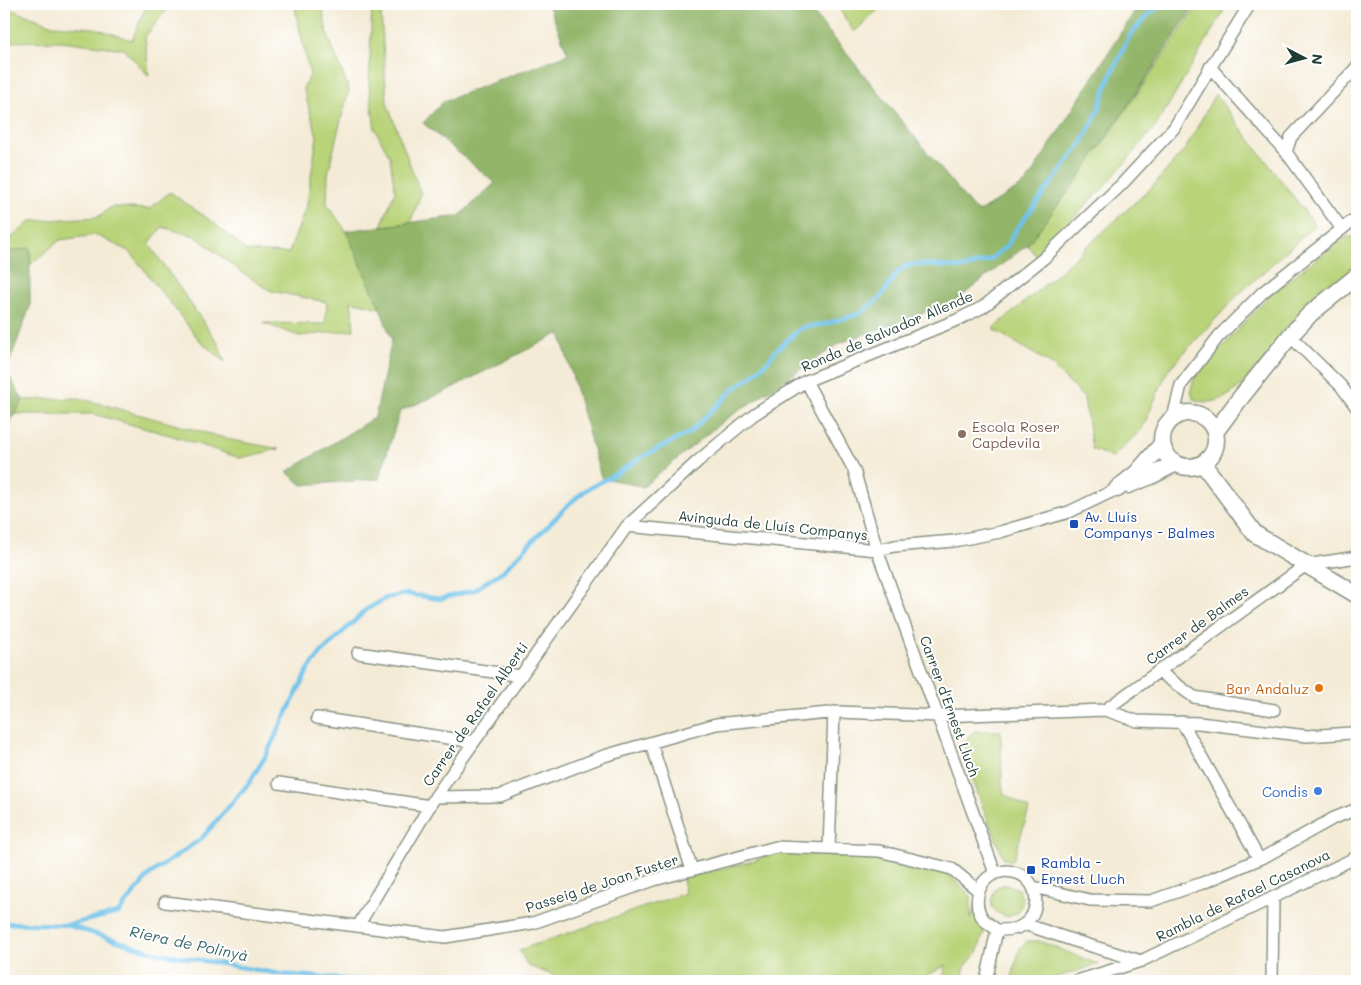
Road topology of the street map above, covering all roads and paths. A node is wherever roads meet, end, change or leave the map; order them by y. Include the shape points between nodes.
1 (1250, 4) edge
2 (1210, 67) junction
3 (1357, 67) edge
4 (1286, 152) junction
5 (1357, 217) edge
6 (1342, 229) junction
7 (1357, 276) edge
8 (1290, 336) junction
9 (806, 381) junction
10 (1238, 401) junction
11 (1357, 408) edge
12 (1201, 416) junction
13 (1173, 418) junction
14 (1215, 432) junction
15 (1162, 444) junction
16 (1174, 464) junction
17 (1203, 464) junction
18 (1117, 489) junction
19 (627, 526) junction
20 (877, 550) junction
21 (1357, 557) edge
22 (1306, 565) junction
23 (1357, 595) edge
24 (358, 653) dead end
25 (1158, 672) junction
26 (520, 676) junction
27 (1105, 710) junction
28 (1274, 710) dead end
29 (834, 712) junction
30 (938, 716) junction
31 (317, 718) dead end
32 (1182, 722) junction
33 (1357, 731) edge
34 (474, 742) junction
35 (651, 743) junction
36 (279, 783) dead end
37 (432, 802) junction
38 (1357, 809) edge
39 (829, 849) junction
40 (1357, 857) edge
41 (1259, 859) junction
42 (692, 870) junction
43 (994, 873) junction
44 (1033, 887) junction
45 (979, 891) junction
46 (1273, 898) junction
47 (165, 902) dead end
48 (1024, 924) junction
49 (358, 926) junction
50 (997, 930) junction
51 (1141, 961) junction
52 (1090, 980) edge
53 (986, 981) edge
54 (1077, 981) edge
55 (1272, 981) edge

1 - 2 street, Ronda de Salvador Allende
2 - 4 street
2 - 9 street, Ronda de Salvador Allende via 1174,128 1122,185 1044,258 983,307
3 - 4 street via 1291,137
4 - 6 street
5 - 6 street
6 - 13 street via 1263,292 1218,336 1181,385
7 - 8 street via 1310,314
8 - 10 street
8 - 11 street via 1341,386
9 - 19 street, Ronda de Salvador Allende via 753,415
9 - 20 street, Carrer d'Ernest Lluch via 854,470
10 - 12 street
10 - 14 street
12 - 13 street via 1187,413
12 - 14 street via 1210,422
13 - 15 street via 1165,427
14 - 17 street via 1215,448
15 - 16 street via 1165,454
15 - 18 street
16 - 17 street via 1193,468
16 - 18 street
17 - 22 street via 1255,534
18 - 20 street, Avinguda de Lluís Companys via 1069,512 1000,532
19 - 20 street, Avinguda de Lluís Companys
19 - 26 street, Carrer de Rafael Alberti
20 - 30 street, Carrer d'Ernest Lluch
21 - 22 street
22 - 23 street
22 - 25 street, Carrer de Balmes
24 - 26 street
25 - 27 street, Carrer de Balmes
25 - 28 street via 1194,697
26 - 34 street, Carrer de Rafael Alberti
27 - 30 street
27 - 32 street via 1137,721
29 - 30 street
29 - 35 street via 716,724
29 - 39 street
30 - 43 street, Carrer d'Ernest Lluch
31 - 34 street
32 - 33 street via 1307,736
32 - 41 street
34 - 37 street, Carrer de Rafael Alberti
35 - 37 street via 604,756 500,796
35 - 42 street
36 - 37 street
37 - 49 street, Carrer de Rafael Alberti
38 - 41 street, Rambla de Rafael Casanova
39 - 42 street, Passeig de Joan Fuster via 776,846
39 - 45 street, Passeig de Joan Fuster via 878,851 952,869
40 - 46 street, Rambla de Rafael Casanova
41 - 44 street, Rambla de Rafael Casanova via 1151,901 1090,900
42 - 49 street, Passeig de Joan Fuster via 533,922 445,937
43 - 44 street via 1018,873
43 - 45 street
44 - 48 street via 1036,904 1033,914
45 - 50 street via 979,911 984,920
46 - 51 street, Rambla de Rafael Casanova
46 - 55 street
47 - 49 street, Passeig de Joan Fuster
48 - 50 street
48 - 51 street
50 - 53 street
51 - 52 street, Rambla de Rafael Casanova
52 - 54 street, Rambla de Rafael Casanova

